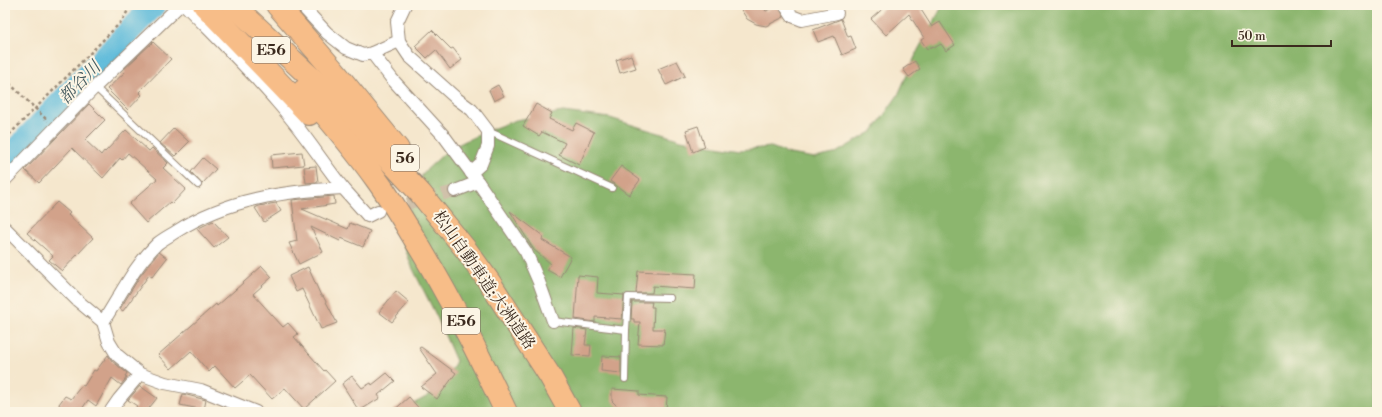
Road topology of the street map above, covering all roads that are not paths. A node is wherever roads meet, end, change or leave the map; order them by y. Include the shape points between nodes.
1 (180, 5) edge
2 (185, 5) edge
3 (204, 5) edge
4 (233, 5) edge
5 (278, 5) edge
6 (301, 5) edge
7 (405, 5) edge
8 (785, 5) edge
9 (837, 13) dead end
10 (399, 41) junction
11 (372, 53) junction
12 (95, 87) junction
13 (316, 89) junction
14 (488, 130) junction
15 (475, 178) junction
16 (5, 180) edge
17 (198, 186) dead end
18 (343, 188) junction
19 (612, 188) dead end
20 (455, 191) tunnel mouth
21 (378, 211) tunnel mouth
22 (5, 228) edge
23 (670, 298) dead end
24 (553, 321) joint
25 (103, 322) junction
26 (626, 330) junction
27 (140, 374) junction
28 (626, 379) dead end
29 (110, 412) edge
30 (256, 412) edge
31 (506, 412) edge
32 (570, 412) edge

1 - 12 street
2 - 18 street via 277,102
3 - 13 highway
4 - 13 highway, 松山自動車道;大洲道路 / E56
5 - 13 highway
6 - 11 street via 327,34 346,48 363,55
7 - 10 street via 397,22
8 - 9 street via 792,16 802,20
10 - 11 street
10 - 14 street via 409,56 456,99 472,110
11 - 15 street via 444,136
12 - 16 street
12 - 17 lane
13 - 31 highway, 松山自動車道;大洲道路 / E56 via 354,164 411,233 457,312
13 - 32 highway, 松山自動車道;大洲道路 / E56 via 422,194 467,250 550,376
14 - 15 street via 488,146
14 - 19 lane
15 - 20 street
15 - 24 street via 526,252
18 - 21 street via 368,216
18 - 25 street via 257,198 223,207 186,225 157,244 133,272
22 - 25 street via 78,301
23 - 26 lane via 628,297
24 - 26 lane
25 - 27 street via 109,342 117,355
26 - 28 lane
27 - 29 street
27 - 30 street via 165,383 201,390

